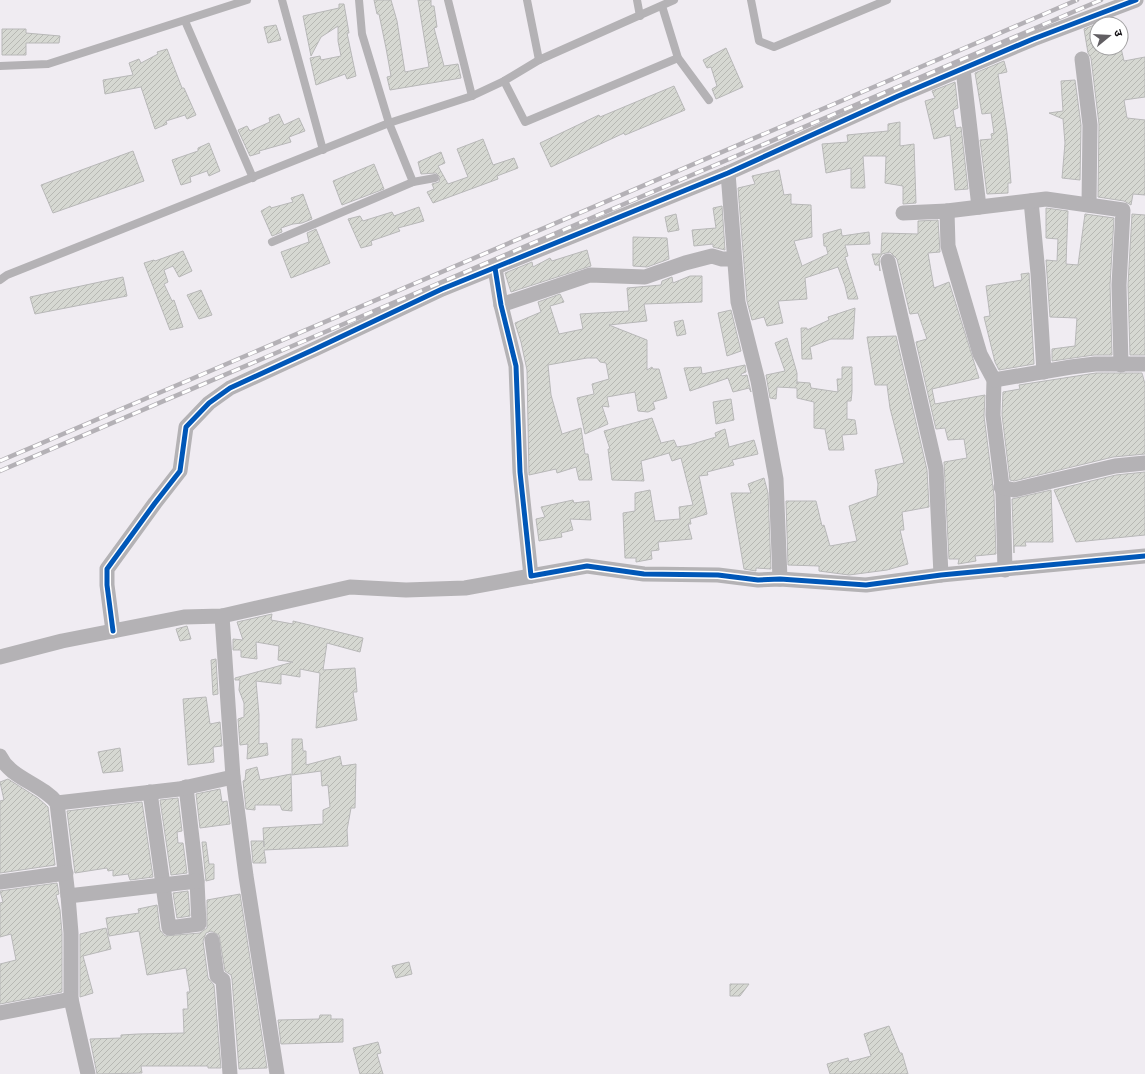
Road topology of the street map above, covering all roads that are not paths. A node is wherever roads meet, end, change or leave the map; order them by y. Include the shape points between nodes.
1 (247, 0) edge
2 (282, 0) edge
3 (359, 0) edge
4 (448, 0) edge
5 (527, 0) edge
6 (637, 0) edge
7 (674, 0) edge
8 (751, 0) edge
9 (888, 0) edge
10 (1136, 0) edge
11 (662, 6) junction
12 (640, 16) junction
13 (185, 21) junction
14 (678, 58) junction
15 (1082, 59) dead end
16 (540, 60) junction
17 (0, 66) edge
18 (963, 69) junction
19 (504, 82) junction
20 (472, 96) junction
21 (709, 100) dead end
22 (389, 123) junction
23 (323, 150) junction
24 (728, 173) junction
25 (252, 178) junction
26 (435, 178) dead end
27 (413, 182) junction
28 (1031, 201) junction
29 (1089, 205) junction
30 (979, 207) junction
31 (946, 211) junction
32 (903, 213) dead end
33 (272, 242) dead end
34 (734, 259) junction
35 (888, 261) dead end
36 (495, 268) junction
37 (0, 280) edge
38 (501, 305) junction
39 (1145, 364) edge
40 (1121, 365) junction
41 (1044, 372) junction
42 (994, 380) junction
43 (1145, 463) edge
44 (1001, 487) junction
45 (1145, 556) edge
46 (1005, 570) junction
47 (941, 575) junction
48 (531, 576) junction
49 (780, 579) junction
50 (222, 616) junction
51 (112, 631) junction
52 (0, 657) edge
53 (0, 756) edge
54 (233, 778) junction
55 (186, 787) junction
56 (150, 792) junction
57 (57, 803) junction
58 (66, 873) junction
59 (197, 881) junction
60 (0, 882) edge
61 (164, 885) junction
62 (68, 896) junction
63 (212, 940) dead end
64 (71, 999) junction
65 (0, 1013) edge
66 (88, 1074) edge
67 (230, 1074) edge
68 (277, 1074) edge

1 - 13 lane
2 - 23 lane
3 - 22 lane via 362,34
4 - 20 lane
5 - 16 lane
6 - 12 lane
7 - 11 lane
8 - 9 lane via 759,41 774,47
10 - 18 street via 1032,39
11 - 12 lane
11 - 14 lane
12 - 16 lane
13 - 17 lane via 48,64
13 - 25 lane
14 - 19 lane via 525,122
14 - 21 lane
15 - 29 street via 1090,125
16 - 19 lane
18 - 24 street
18 - 30 street
19 - 20 lane
20 - 22 lane
22 - 23 lane
22 - 27 lane
23 - 25 lane
24 - 34 street
24 - 36 street
25 - 37 lane via 7,275
26 - 27 lane
27 - 33 lane
28 - 29 street via 1046,199
28 - 30 street
28 - 41 street
29 - 40 street via 1123,210 1119,285
30 - 31 street
31 - 32 street
31 - 42 street via 948,246 980,354
34 - 38 street via 712,256 645,278 590,275
34 - 49 street via 738,302 758,381 776,480
35 - 47 street via 936,469
36 - 38 street
36 - 51 street via 442,289 230,388 209,403 186,427 180,472 145,515 107,569
38 - 48 street via 516,366 520,472
39 - 40 street
40 - 41 street via 1095,364
41 - 42 street
42 - 44 street via 992,414
43 - 44 street via 1115,466 1014,490
44 - 46 street
45 - 46 street
46 - 47 street
47 - 49 street via 866,585
48 - 49 street via 587,566 644,574
48 - 50 street via 465,588 406,590 350,587
50 - 51 street via 184,617
50 - 54 street
51 - 52 street
53 - 57 street via 4,765 49,794
54 - 55 street
54 - 68 street
55 - 56 street
55 - 59 street
56 - 57 street
56 - 61 street
57 - 58 street
58 - 60 street
58 - 62 street
59 - 61 street
59 - 61 street via 199,924 168,928
61 - 62 street
62 - 64 street
63 - 67 street via 217,976 223,980
64 - 65 street
64 - 66 street

